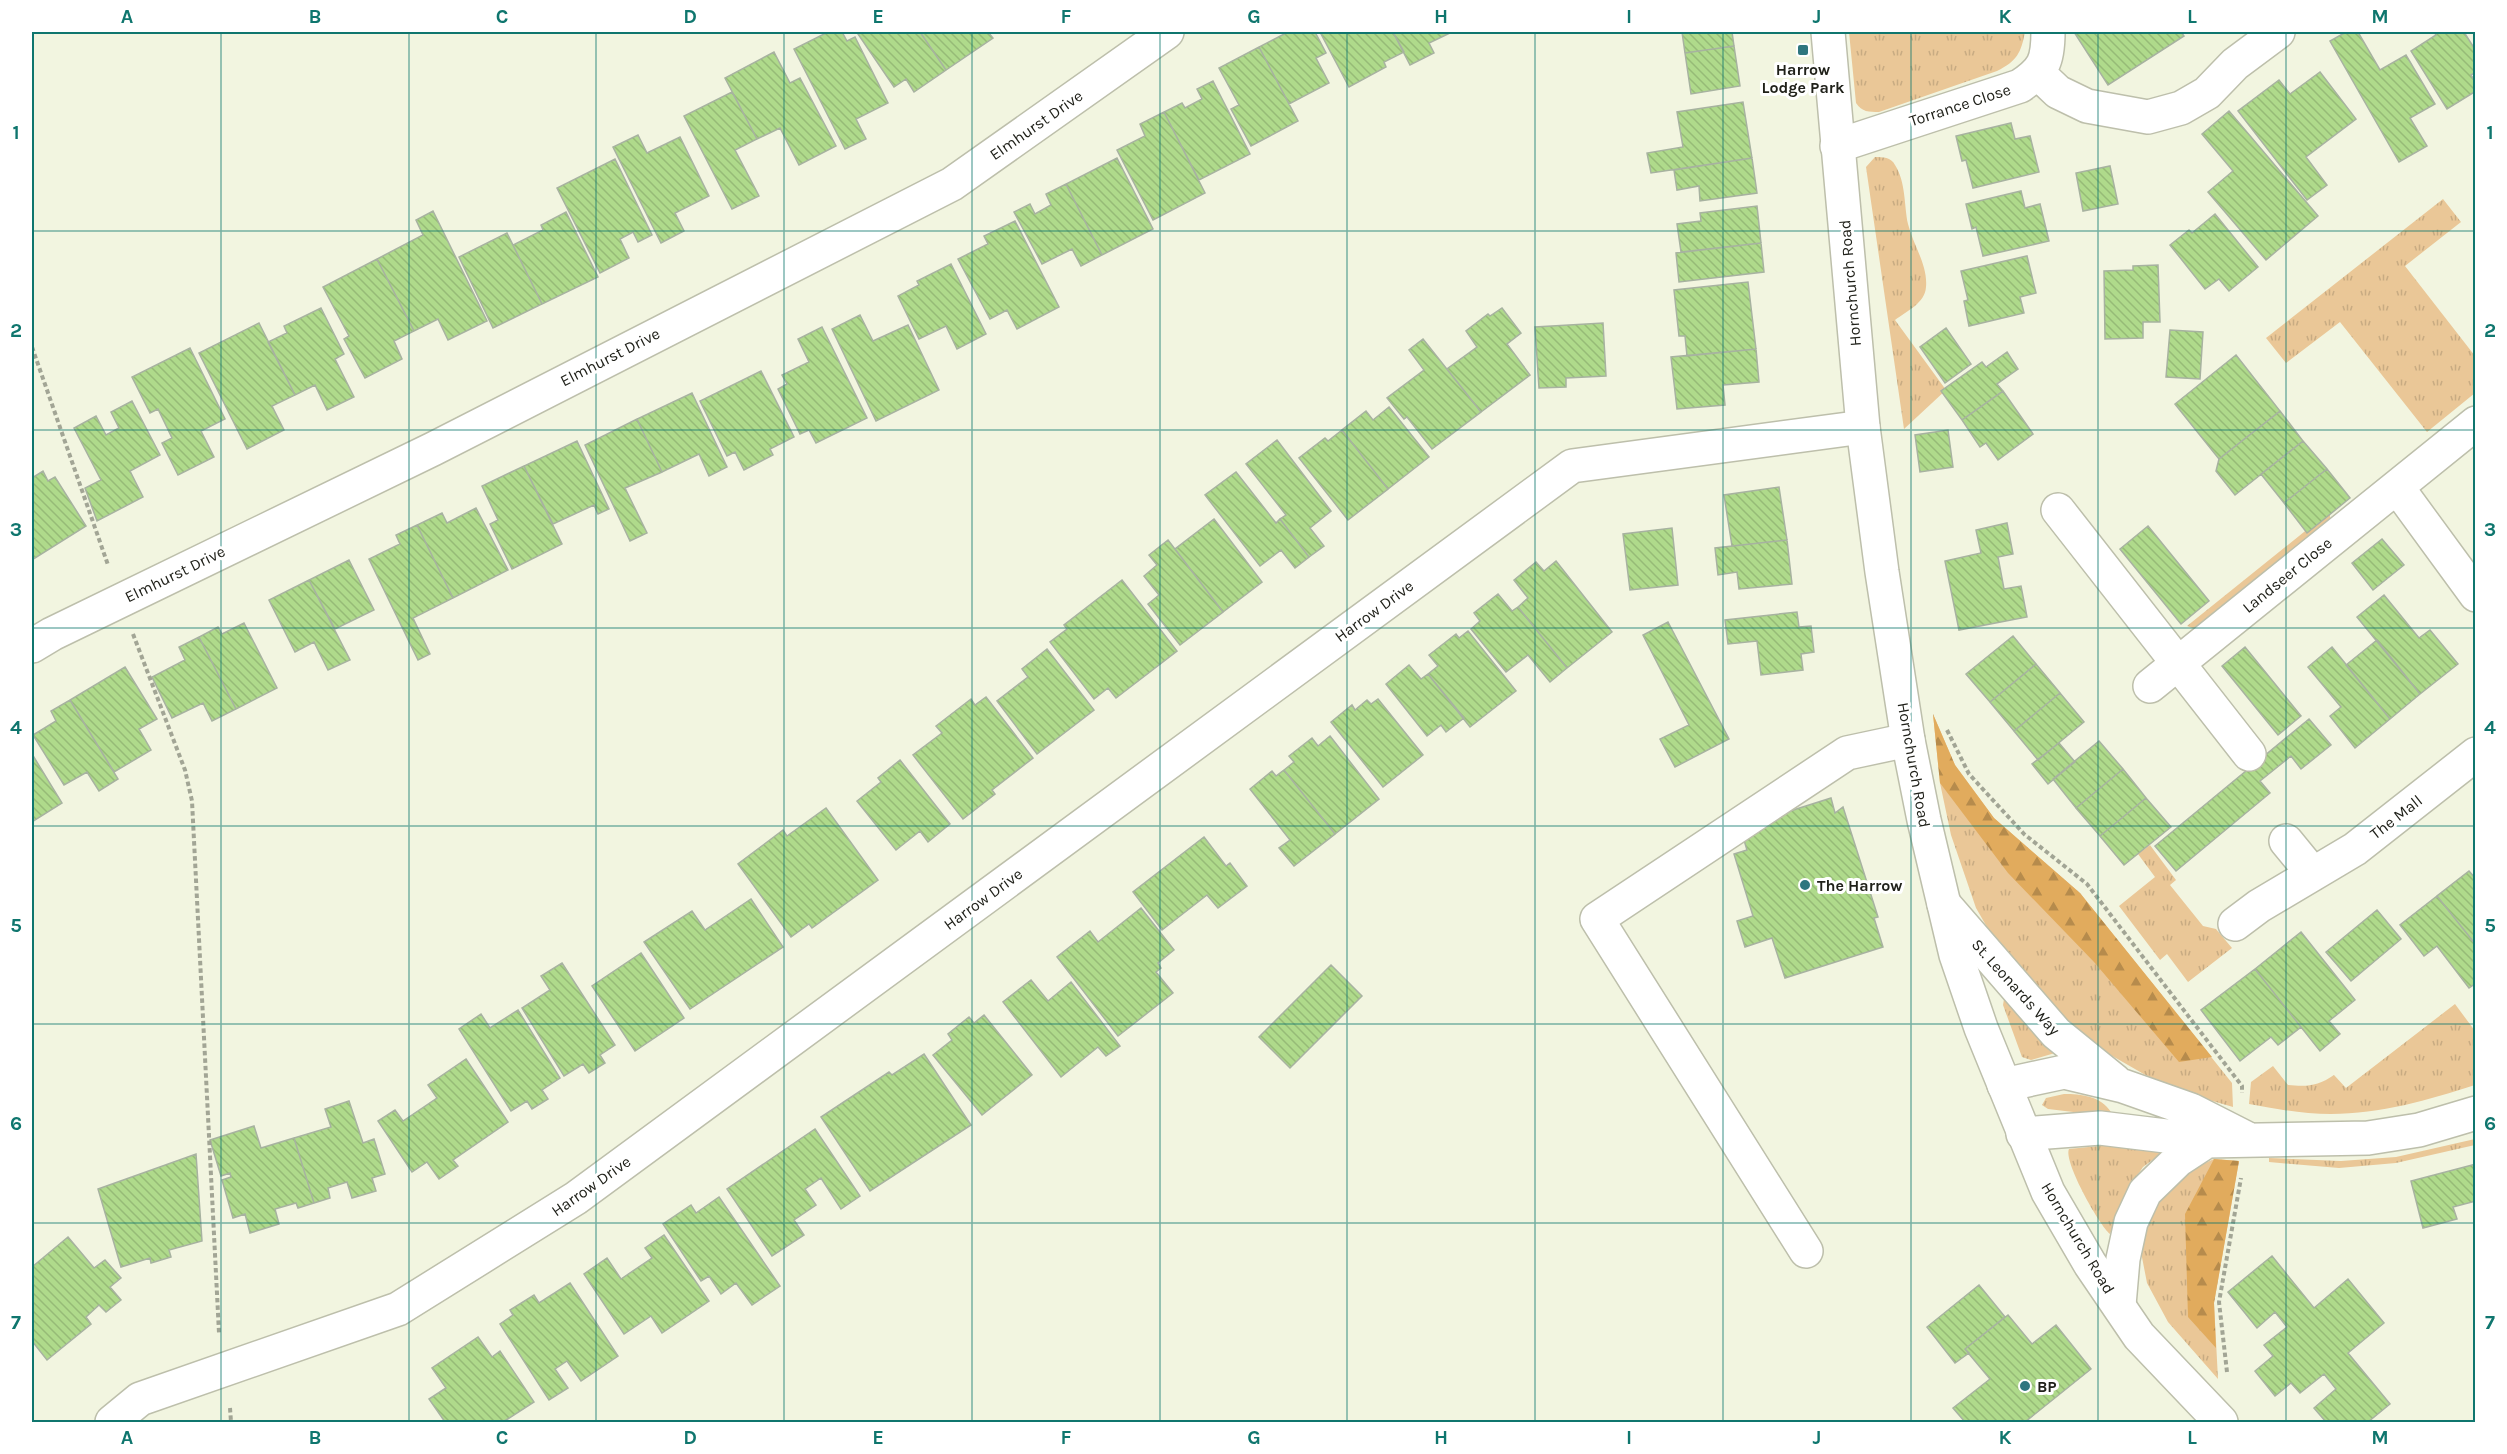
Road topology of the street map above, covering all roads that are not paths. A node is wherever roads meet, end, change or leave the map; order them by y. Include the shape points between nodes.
1 (1167, 32) edge
2 (1828, 32) edge
3 (2048, 32) edge
4 (2278, 32) edge
5 (2039, 74) junction
6 (1837, 146) junction
7 (2475, 423) edge
8 (1863, 427) junction
9 (2397, 487) junction
10 (2058, 510) dead end
11 (2475, 595) edge
12 (32, 646) edge
13 (2178, 663) junction
14 (2150, 686) dead end
15 (1908, 740) junction
16 (2249, 754) dead end
17 (2475, 754) edge
18 (2286, 841) dead end
19 (2313, 874) junction
20 (1944, 904) junction
21 (2235, 924) dead end
22 (2004, 1085) junction
23 (2123, 1086) junction
24 (2475, 1113) edge
25 (2023, 1134) junction
26 (2248, 1139) junction
27 (2207, 1141) junction
28 (1806, 1251) dead end
29 (2119, 1305) junction
30 (112, 1422) edge
31 (2221, 1422) edge

1 - 12 street, Elmhurst Drive via 952,184 433,449
2 - 6 street, Hornchurch Road
3 - 5 street via 2047,54
4 - 5 street via 2235,64 2207,93 2181,108 2148,117 2087,106 2058,92
5 - 6 street, Torrance Close via 2020,86
6 - 8 street, Hornchurch Road
7 - 9 street, Landseer Close
8 - 15 street, Hornchurch Road
8 - 30 street, Harrow Drive via 1572,466 576,1198 398,1310 140,1399
9 - 11 street
9 - 13 street, Landseer Close
10 - 13 street
13 - 14 street, Landseer Close
13 - 16 street
15 - 20 street, Hornchurch Road
15 - 28 street via 1847,753 1597,919
17 - 19 street, The Mall via 2355,849
18 - 19 street
19 - 21 street, The Mall
20 - 22 street, Hornchurch Road via 1956,955
20 - 23 street, St. Leonards Way via 2056,1033
22 - 23 street, St. Leonards Way via 2064,1072
22 - 25 street, Hornchurch Road
23 - 26 street, St. Leonards Way via 2191,1110
24 - 26 street, St. Leonards Way via 2419,1130 2368,1138
25 - 27 street, St. Leonards Way via 2100,1128
25 - 29 street, Hornchurch Road via 2048,1192
26 - 27 street, St. Leonards Way
27 - 29 street via 2178,1160 2145,1192 2131,1222
29 - 31 street, Hornchurch Road via 2139,1336

